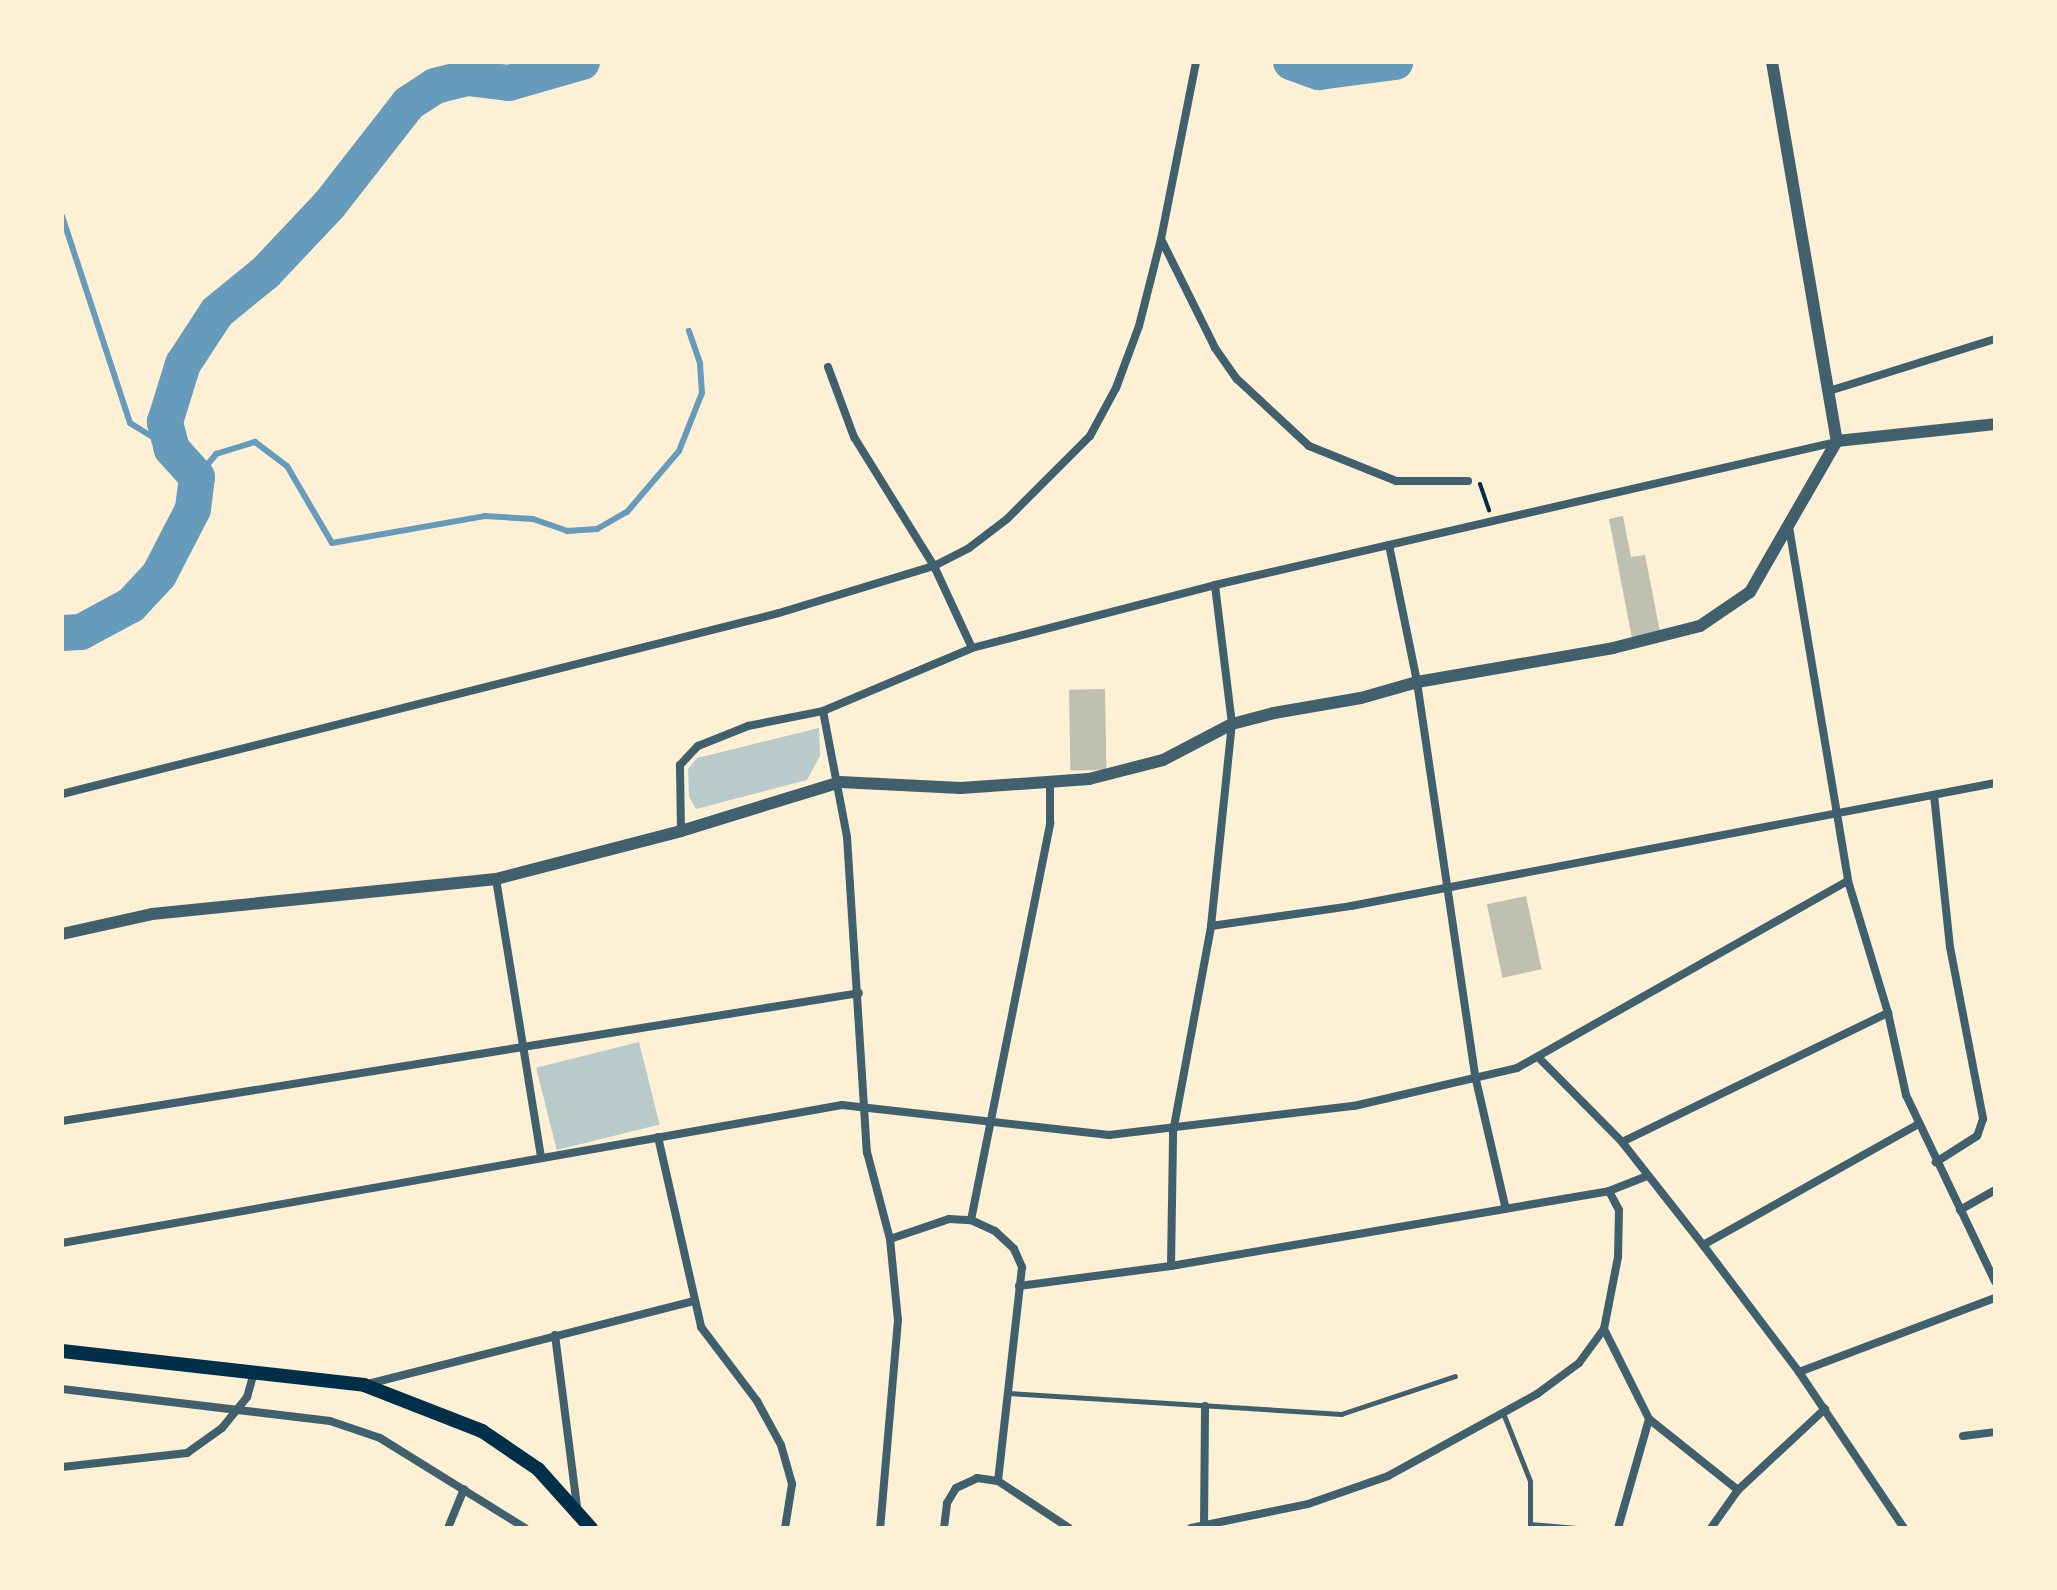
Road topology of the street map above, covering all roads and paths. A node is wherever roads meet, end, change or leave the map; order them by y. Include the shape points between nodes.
1 (1196, 62) edge
2 (1772, 62) edge
3 (1161, 239) junction
4 (1995, 339) edge
5 (828, 367) dead end
6 (1829, 391) junction
7 (1995, 424) edge
8 (1837, 441) junction
9 (1468, 481) joint
10 (1493, 519) junction
11 (1788, 522) junction
12 (1389, 545) junction
13 (934, 566) junction
14 (1215, 585) junction
15 (972, 648) junction
16 (1417, 682) junction
17 (823, 711) junction
18 (1232, 724) junction
19 (840, 782) junction
20 (1995, 783) edge
21 (1050, 784) junction
22 (62, 794) edge
23 (1934, 795) junction
24 (1838, 812) junction
25 (681, 831) junction
26 (496, 879) junction
27 (1848, 881) junction
28 (1450, 887) junction
29 (1211, 926) junction
30 (62, 934) edge
31 (859, 993) junction
32 (1888, 1013) junction
33 (523, 1050) junction
34 (1538, 1057) junction
35 (1476, 1080) junction
36 (862, 1109) junction
37 (62, 1121) edge
38 (993, 1121) junction
39 (1919, 1124) junction
40 (1173, 1132) junction
41 (658, 1137) junction
42 (1622, 1142) junction
43 (541, 1157) junction
44 (1936, 1162) junction
45 (1647, 1176) junction
46 (1995, 1190) edge
47 (1609, 1191) junction
48 (1505, 1206) junction
49 (1960, 1210) junction
50 (971, 1220) junction
51 (890, 1239) junction
52 (62, 1243) edge
53 (1703, 1245) junction
54 (1171, 1266) junction
55 (1995, 1282) edge
56 (1019, 1286) junction
57 (1995, 1298) edge
58 (693, 1301) junction
59 (1604, 1329) junction
60 (555, 1335) junction
61 (62, 1351) edge
62 (254, 1371) junction
63 (1799, 1372) junction
64 (1455, 1376) dead end
65 (364, 1385) junction
66 (62, 1389) edge
67 (1007, 1393) junction
68 (1205, 1406) junction
69 (239, 1407) junction
70 (1825, 1409) junction
71 (1502, 1412) junction
72 (1649, 1419) junction
73 (1995, 1432) edge
74 (1963, 1436) dead end
75 (62, 1467) edge
76 (998, 1481) junction
77 (464, 1489) junction
78 (1738, 1490) junction
79 (577, 1507) junction
80 (1204, 1526) junction
81 (1530, 1526) edge
82 (448, 1528) edge
83 (525, 1528) edge
84 (591, 1528) edge
85 (785, 1528) edge
86 (880, 1528) edge
87 (944, 1528) edge
88 (1069, 1528) edge
89 (1191, 1528) edge
90 (1577, 1528) edge
91 (1618, 1528) edge
92 (1711, 1528) edge
93 (1903, 1528) edge

1 - 3 street
2 - 6 street
3 - 9 street via 1208,335 1237,379 1309,446 1396,481
3 - 13 street via 1139,326 1116,388 1090,436 1007,519
4 - 6 street
5 - 13 street via 864,456
6 - 8 street
7 - 8 street
8 - 10 street
8 - 11 street via 1824,471
9 - 10 path via 1481,485
10 - 12 street
11 - 16 street via 1750,592 1700,626 1613,648
11 - 24 street
12 - 14 street
12 - 16 street
13 - 15 street
13 - 22 street via 779,613
14 - 15 street
14 - 18 street
15 - 17 street
16 - 18 street
16 - 28 street
17 - 19 street
17 - 25 street via 748,726 698,746 680,765
18 - 21 street via 1163,760
18 - 29 street
19 - 21 street via 961,788
19 - 25 street
19 - 31 street
20 - 23 street
21 - 38 street via 1050,823
23 - 24 street
23 - 44 street via 1950,947 1983,1119 1977,1136
24 - 27 street
24 - 28 street
25 - 26 street
26 - 30 street via 152,914
26 - 33 street
27 - 32 street
27 - 34 street
28 - 29 street
28 - 35 street
29 - 40 street
31 - 33 street
31 - 36 street
32 - 39 street via 1906,1095
32 - 42 street
33 - 37 street
33 - 43 street
34 - 35 street
34 - 42 street
35 - 40 street via 1354,1106
35 - 48 street
36 - 38 street
36 - 41 street via 804,1109
36 - 51 street via 867,1152
38 - 40 street via 1054,1133
38 - 50 street
39 - 44 street
39 - 53 street
40 - 54 street
41 - 43 street
41 - 58 street
42 - 45 street
43 - 52 street
44 - 49 street
45 - 47 street
45 - 53 street
46 - 49 street
47 - 48 street
47 - 59 street via 1619,1210 1621,1231
48 - 54 street
49 - 55 street
50 - 51 street via 949,1219
50 - 56 street via 995,1231 1014,1249 1022,1267
51 - 86 street via 896,1376
53 - 63 street
54 - 56 street
56 - 67 street
57 - 63 street
58 - 60 street
58 - 85 street via 711,1347 757,1401 781,1445 792,1484
59 - 71 street via 1579,1363
59 - 72 street
60 - 65 street
60 - 79 street
61 - 62 main road
62 - 65 main road
62 - 69 street via 252,1389
63 - 70 street
64 - 68 lane via 1341,1414
65 - 79 main road via 482,1431 538,1469
66 - 69 street
67 - 68 lane
67 - 76 street
68 - 80 street
69 - 75 street via 222,1428 187,1453
69 - 77 street via 330,1421 380,1438
70 - 78 street
70 - 93 street
71 - 80 street via 1388,1476 1308,1504
71 - 81 lane via 1530,1481
72 - 78 street
72 - 91 street
73 - 74 street
76 - 87 street via 977,1478 956,1488 947,1503
76 - 88 street
77 - 82 street
77 - 83 street
78 - 92 street
79 - 84 main road
80 - 89 street
81 - 90 lane

